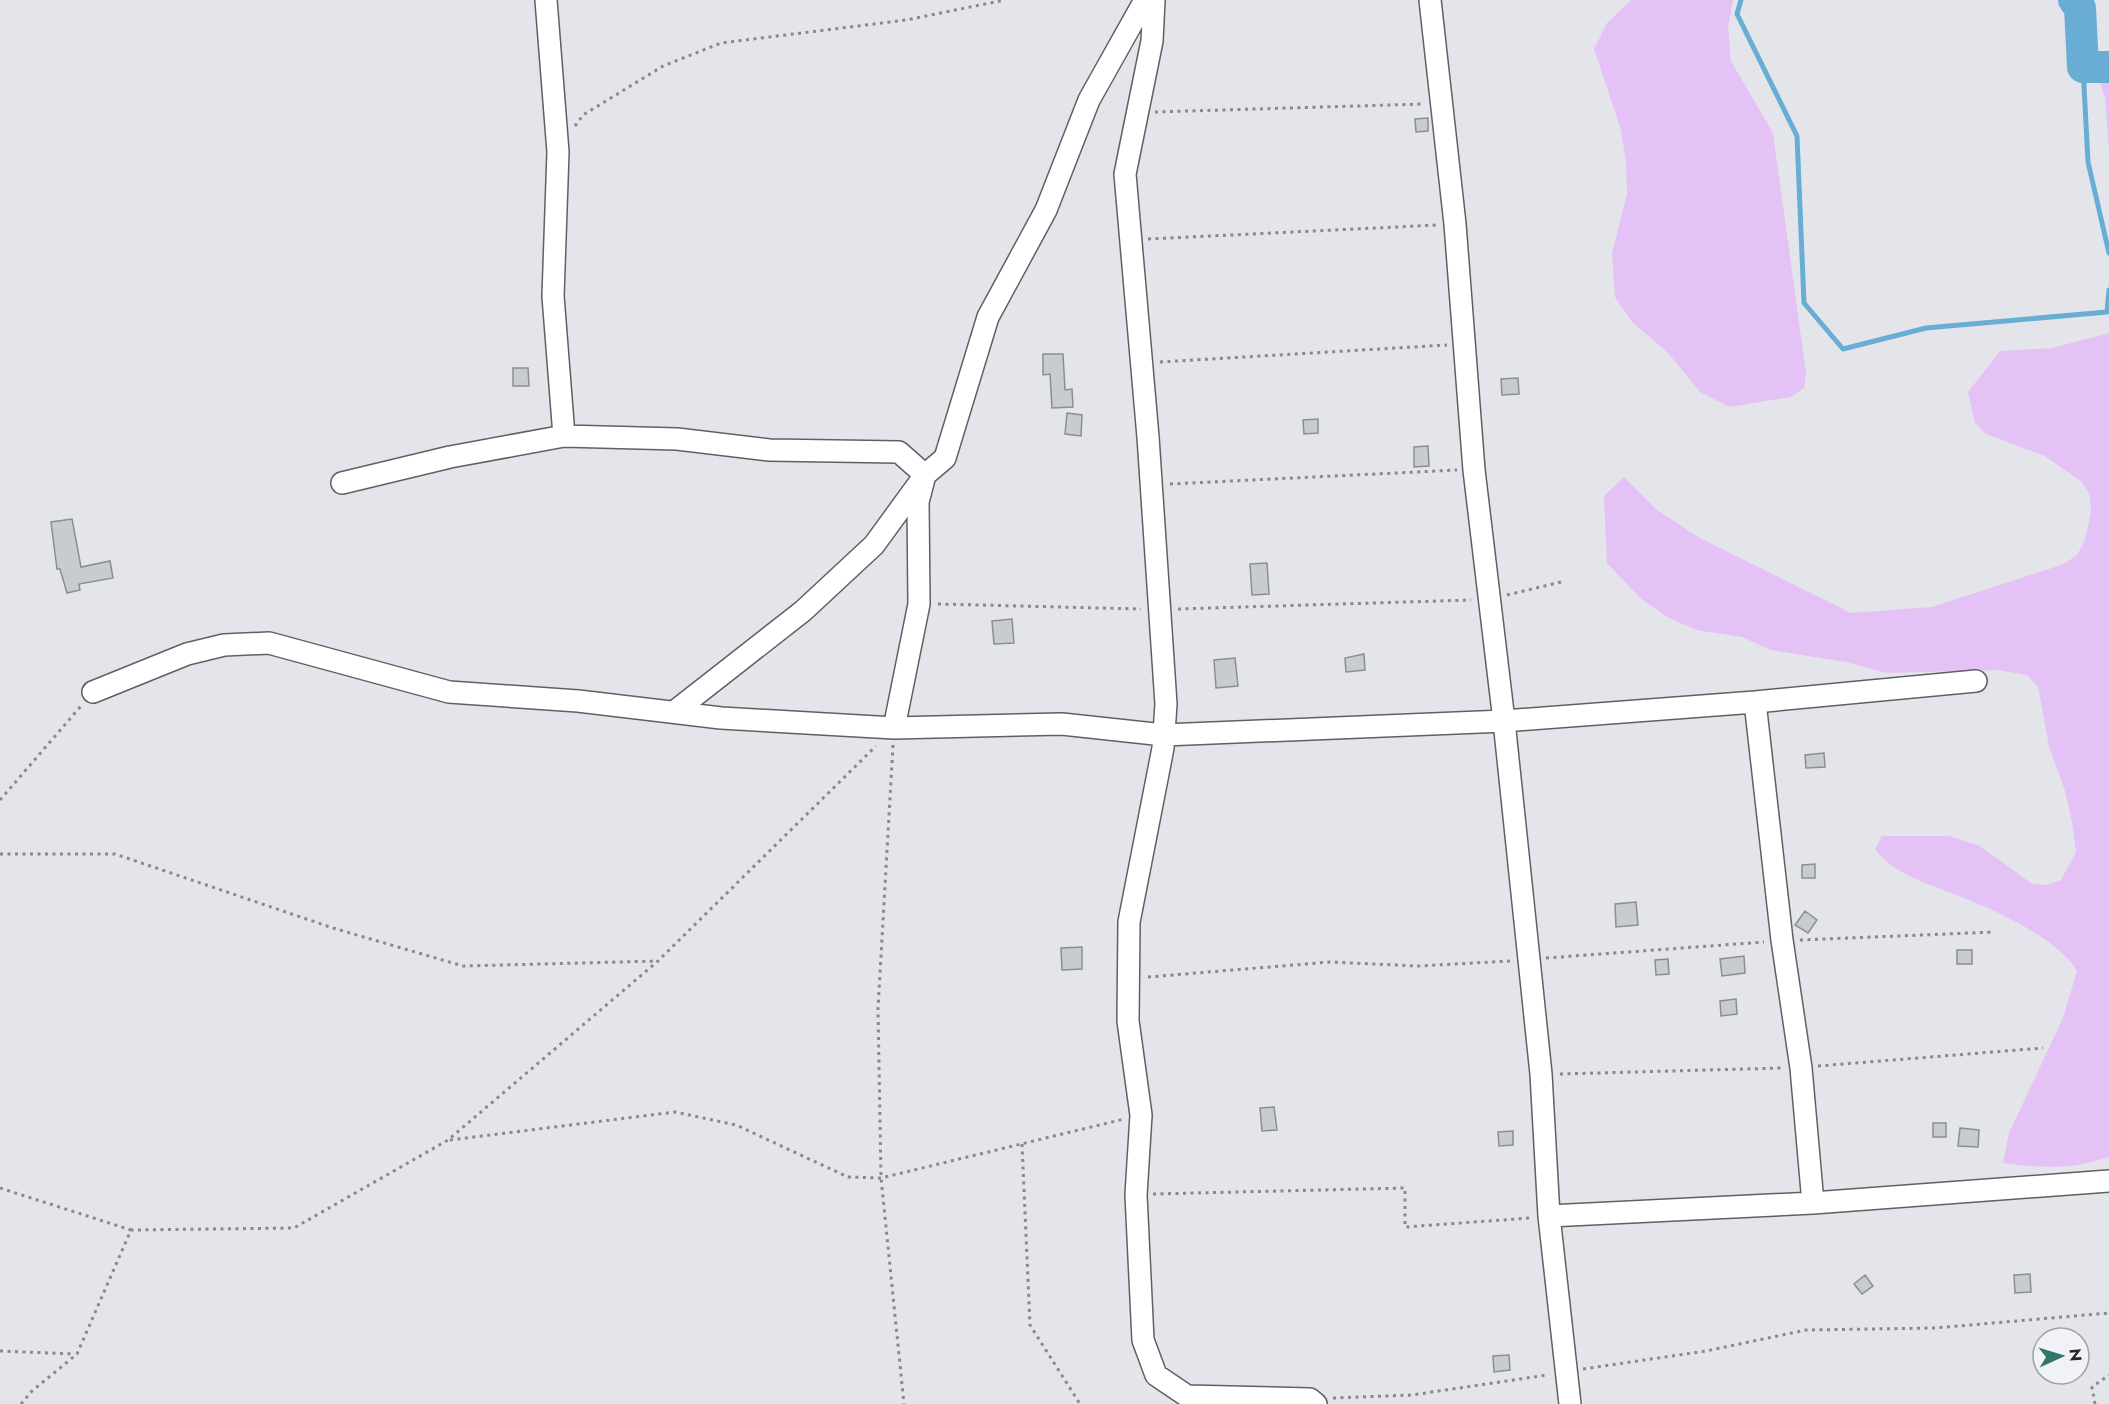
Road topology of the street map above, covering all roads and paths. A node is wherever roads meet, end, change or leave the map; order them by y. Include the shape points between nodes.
1 (546, 0) edge
2 (1005, 0) edge
3 (1146, 0) edge
4 (1154, 0) edge
5 (1430, 0) edge
6 (1441, 103) junction
7 (1137, 112) junction
8 (558, 152) junction
9 (1455, 224) junction
10 (1129, 240) junction
11 (1463, 344) junction
12 (1141, 363) junction
13 (564, 436) junction
14 (1474, 470) junction
15 (925, 475) junction
16 (342, 483) dead end
17 (1151, 485) junction
18 (1561, 582) dead end
19 (1488, 600) junction
20 (919, 604) junction
21 (1160, 610) junction
22 (1976, 681) dead end
23 (93, 692) joint
24 (1755, 702) junction
25 (674, 712) junction
26 (1504, 721) junction
27 (894, 728) junction
28 (1164, 735) junction
29 (0, 800) edge
30 (0, 854) edge
31 (1529, 960) junction
32 (658, 961) junction
33 (1128, 978) junction
34 (1140, 1115) junction
35 (448, 1140) junction
36 (1022, 1144) junction
37 (881, 1178) junction
38 (2109, 1181) edge
39 (0, 1188) edge
40 (1136, 1195) junction
41 (1813, 1203) junction
42 (1549, 1216) junction
43 (131, 1230) junction
44 (2109, 1313) edge
45 (0, 1352) edge
46 (77, 1354) junction
47 (1569, 1372) junction
48 (2109, 1376) edge
49 (1313, 1401) edge
50 (21, 1404) edge
51 (904, 1404) edge
52 (1080, 1404) edge
53 (1570, 1404) edge
54 (2095, 1404) edge

1 - 8 street
2 - 8 path via 906,20 721,43 663,66 582,115
3 - 15 street via 1089,100 1046,210 988,317 945,458
4 - 7 street via 1152,41
5 - 6 street
6 - 7 path
6 - 9 street
7 - 10 street via 1125,174
8 - 13 street via 553,296
9 - 10 path
9 - 11 street
10 - 12 street
11 - 12 path
11 - 14 street
12 - 17 street
13 - 15 street via 677,439 769,450 899,452
13 - 16 street via 450,457
14 - 17 path
14 - 19 street
15 - 20 street via 918,502
15 - 25 street via 874,545 803,611
17 - 21 street
18 - 19 path
19 - 21 path
19 - 26 street
20 - 21 path
20 - 27 street
21 - 28 street
22 - 24 street
23 - 25 street via 187,654 224,645 269,643 449,692
23 - 29 path
24 - 26 street
24 - 41 street via 1801,1068
25 - 27 street
26 - 28 street
26 - 31 street
27 - 28 street via 1062,724
27 - 32 path
27 - 37 path via 878,1009
28 - 33 street via 1129,922
30 - 32 path via 115,854 333,928 463,966
31 - 33 path via 1418,966 1330,962
31 - 42 street
32 - 35 path
33 - 34 street via 1128,1021
34 - 36 path
34 - 40 street
35 - 37 path via 675,1112 736,1125 848,1177
35 - 43 path via 294,1228
36 - 37 path
36 - 52 path via 1030,1325
37 - 51 path
38 - 41 street
39 - 43 path
40 - 42 path via 1405,1188 1405,1227
40 - 49 street via 1143,1340 1156,1375 1187,1396
41 - 42 street
42 - 47 street
43 - 46 path
44 - 47 path via 1935,1328 1806,1330 1706,1351
45 - 46 path
46 - 50 path
47 - 49 path via 1412,1395
47 - 53 street
48 - 54 path via 2092,1387

